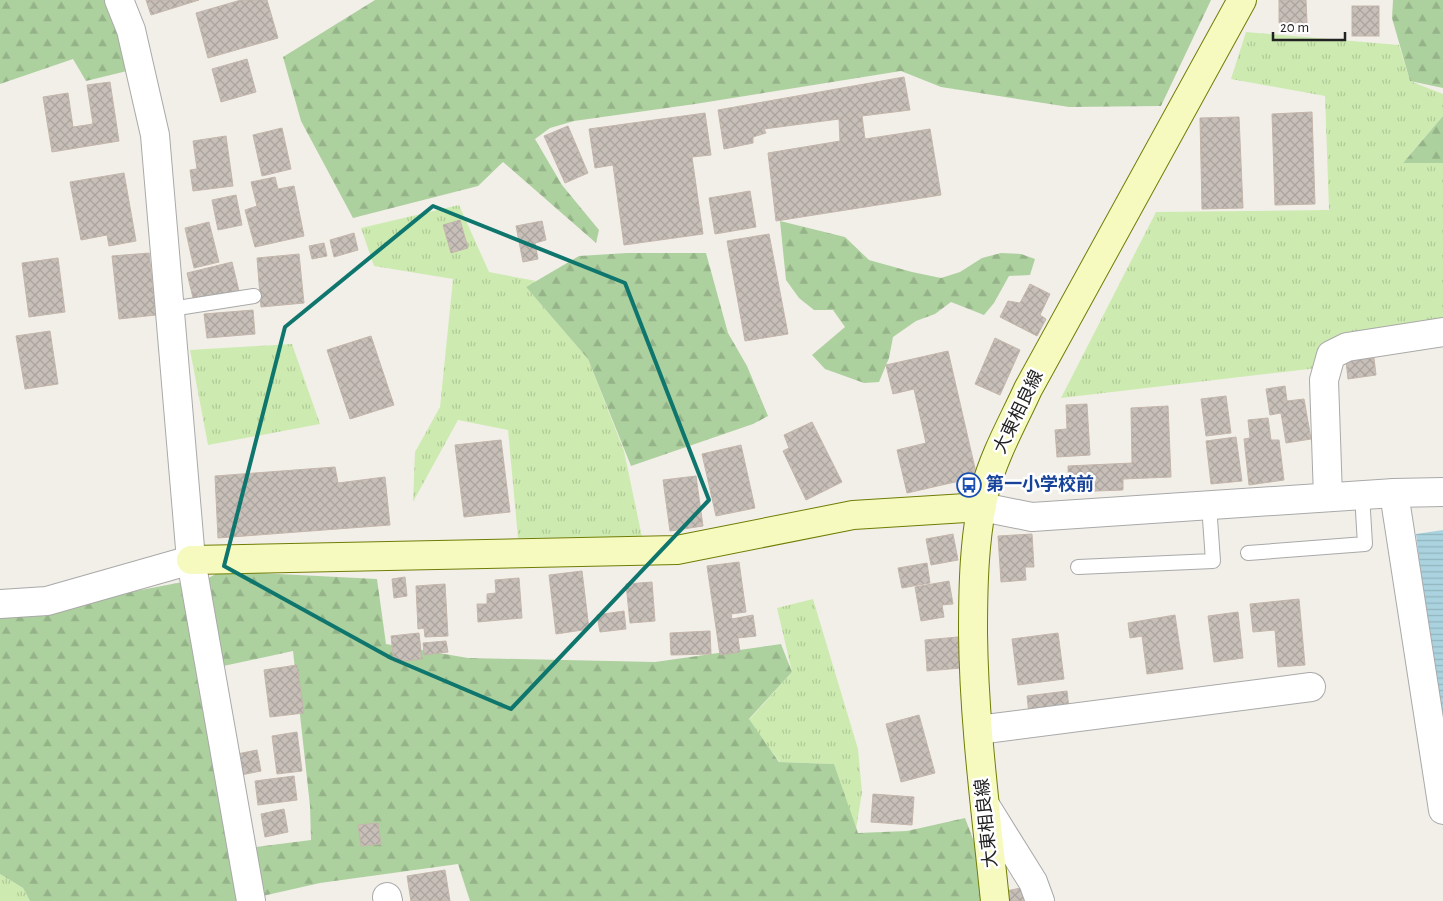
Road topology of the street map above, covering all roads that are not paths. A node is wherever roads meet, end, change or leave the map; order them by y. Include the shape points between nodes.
1 (119, 0) edge
2 (1242, 0) edge
3 (254, 296) dead end
4 (171, 310) junction
5 (1443, 332) edge
6 (1443, 492) edge
7 (1394, 493) junction
8 (1362, 495) junction
9 (1328, 498) junction
10 (1209, 505) junction
11 (982, 507) junction
12 (1248, 553) dead end
13 (191, 560) junction
14 (1078, 567) dead end
15 (0, 604) edge
16 (1311, 687) dead end
17 (978, 730) junction
18 (985, 806) junction
19 (1443, 810) edge
20 (251, 901) edge
21 (995, 901) edge
22 (1040, 901) edge

1 - 4 street via 131,30 155,135
2 - 11 main road, 大東相良線 via 1028,389 999,450
3 - 4 lane
4 - 13 street
5 - 9 street via 1347,347 1331,355 1324,380
6 - 7 street
7 - 8 street
7 - 19 street
8 - 9 street
8 - 12 lane via 1365,544
9 - 10 street
10 - 11 street via 1032,517
10 - 14 lane via 1213,561
11 - 13 main road via 853,516 678,550
11 - 17 main road, 大東相良線 via 973,578
13 - 15 street via 47,601
13 - 20 street
16 - 17 street
17 - 18 main road, 大東相良線
18 - 21 main road, 大東相良線
18 - 22 street via 1033,882

